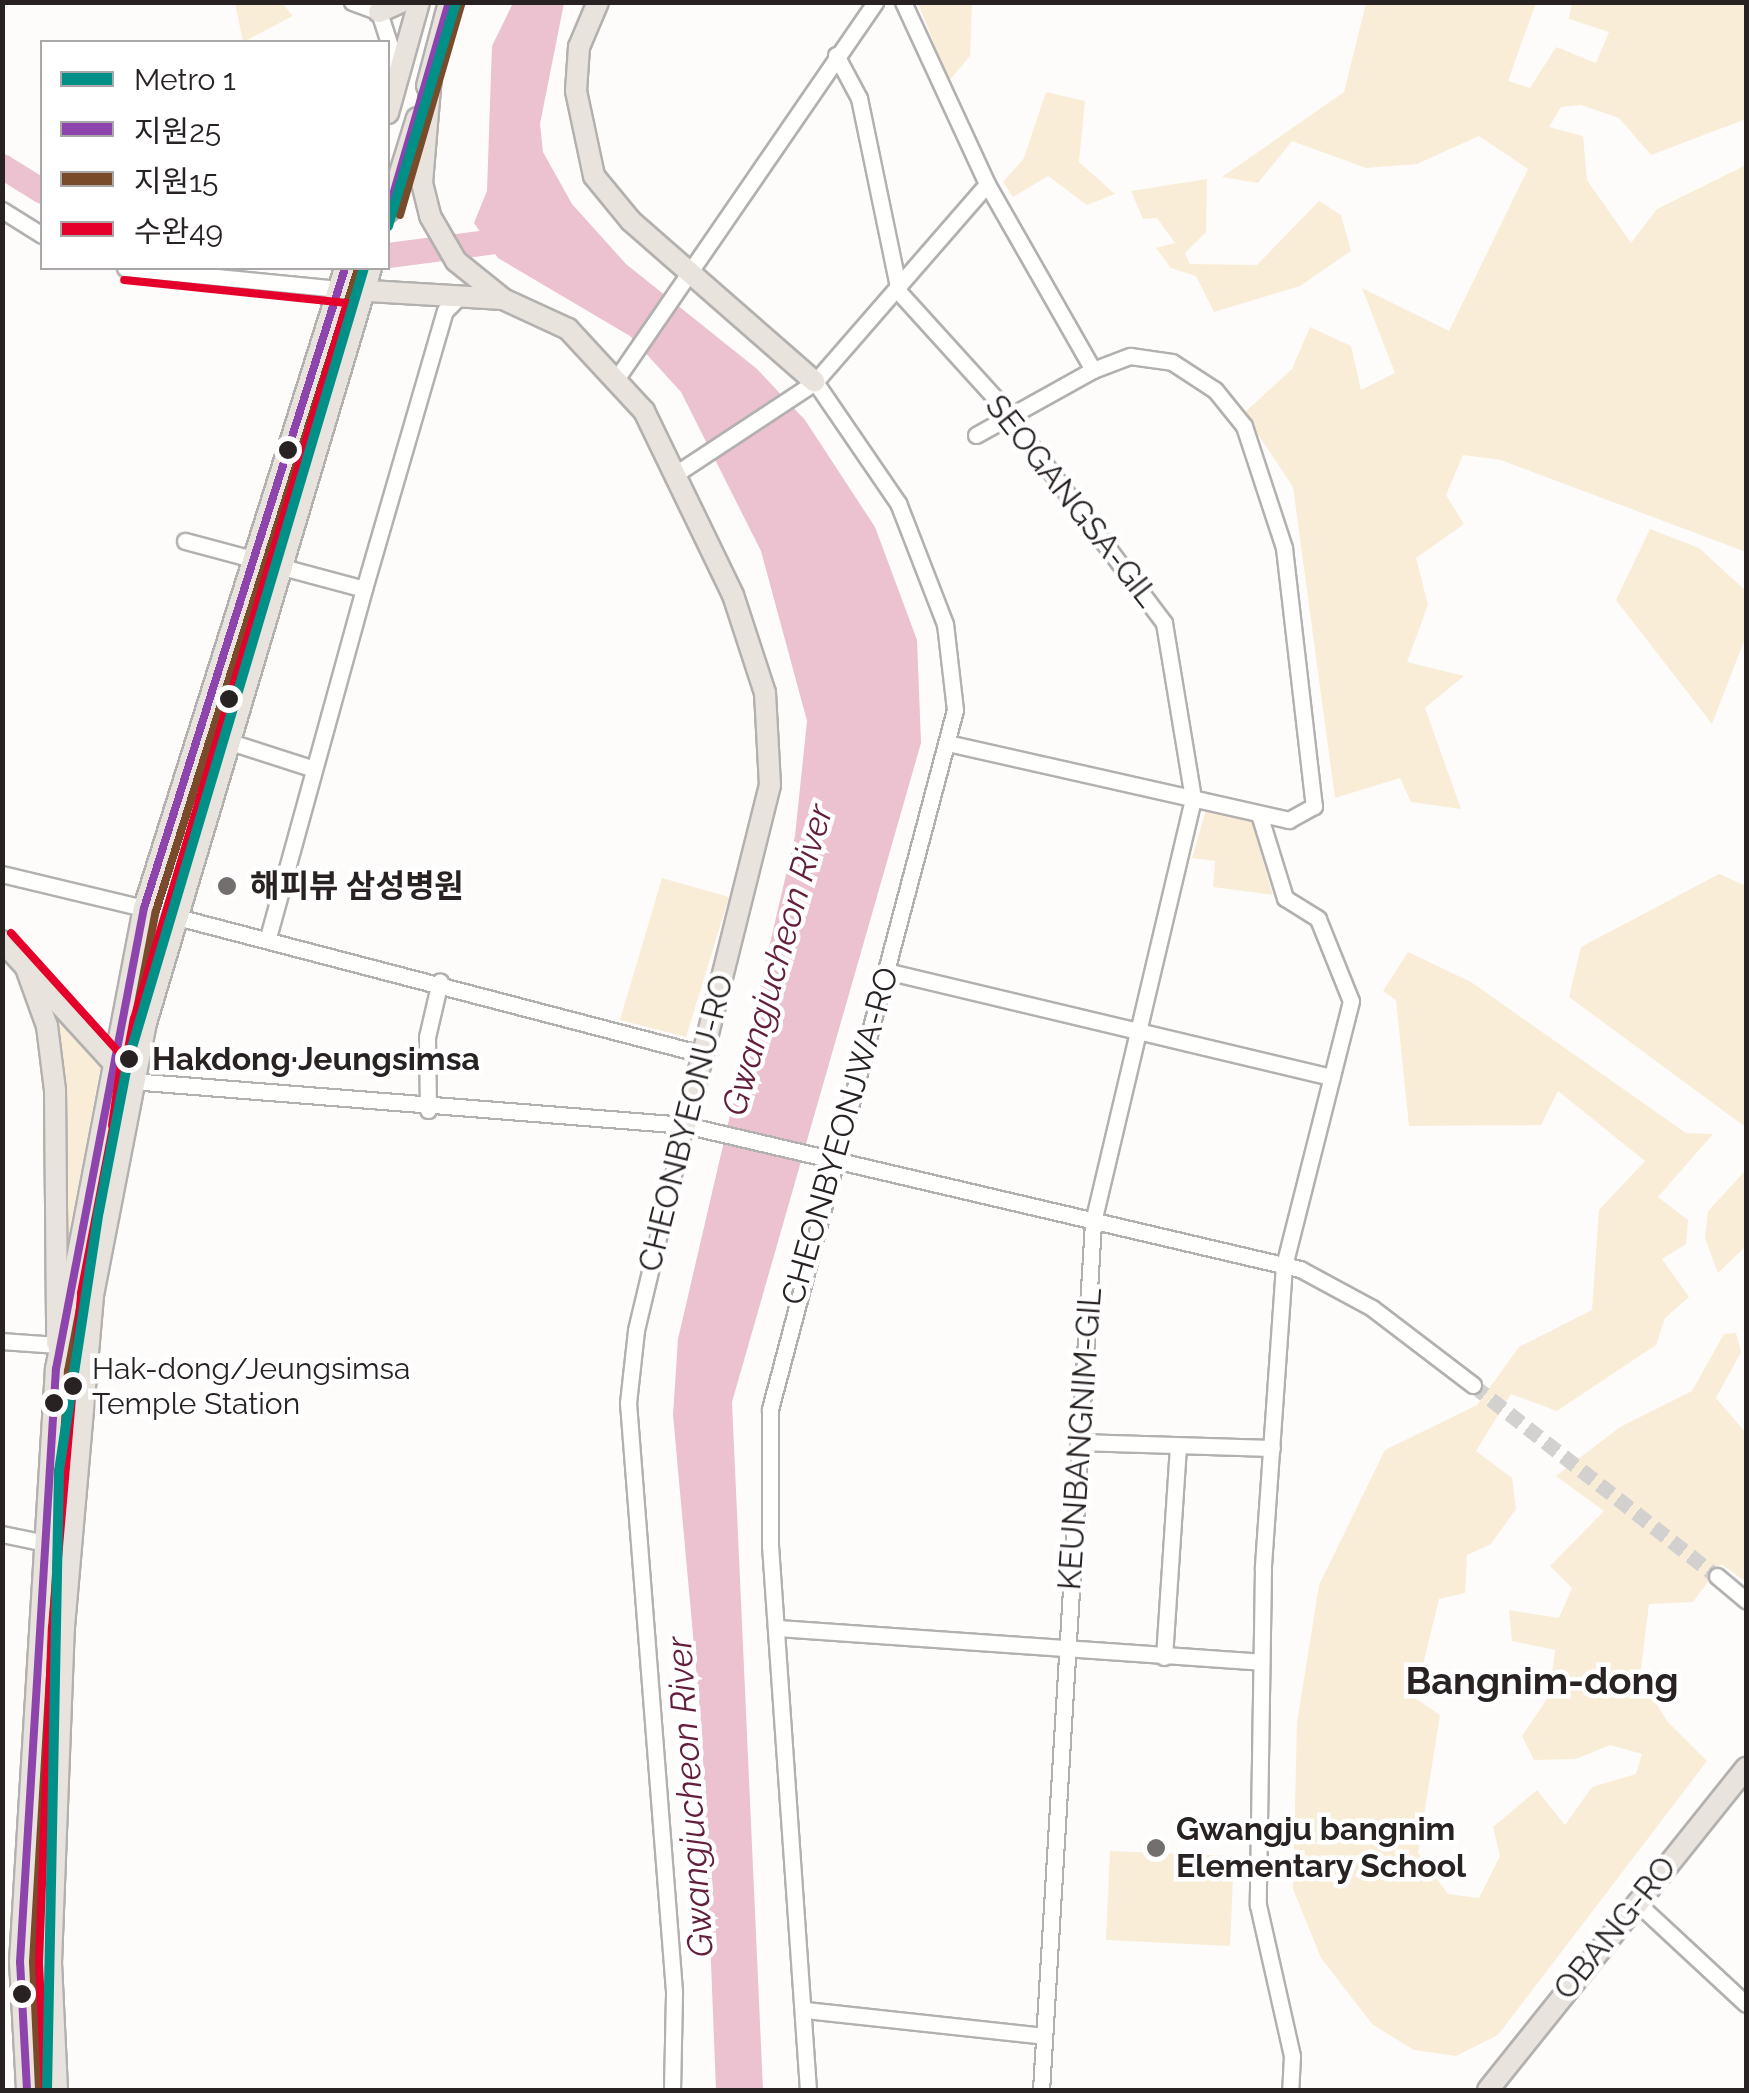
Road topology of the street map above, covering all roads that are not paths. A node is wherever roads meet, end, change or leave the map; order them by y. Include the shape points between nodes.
1 (352, 2) edge
2 (401, 2) edge
3 (419, 2) edge
4 (449, 2) edge
5 (598, 2) edge
6 (875, 2) edge
7 (902, 2) edge
8 (379, 12) junction
9 (388, 40) edge
10 (390, 46) edge
11 (836, 55) junction
12 (398, 71) junction
13 (430, 76) junction
14 (390, 105) edge
15 (988, 184) junction
16 (390, 206) edge
17 (2, 210) edge
18 (40, 234) edge
19 (145, 270) edge
20 (344, 270) edge
21 (370, 270) edge
22 (690, 284) junction
23 (339, 289) junction
24 (364, 292) junction
25 (899, 292) junction
26 (462, 294) junction
27 (503, 299) junction
28 (1092, 370) junction
29 (619, 375) junction
30 (810, 386) junction
31 (1012, 418) junction
32 (976, 435) dead end
33 (677, 473) junction
34 (186, 541) dead end
35 (256, 556) junction
36 (280, 563) junction
37 (364, 589) junction
38 (228, 741) junction
39 (951, 744) junction
40 (314, 769) junction
41 (1193, 798) junction
42 (1259, 814) junction
43 (2, 874) edge
44 (144, 908) junction
45 (176, 917) junction
46 (269, 935) junction
47 (2, 942) edge
48 (24, 965) junction
49 (886, 971) junction
50 (440, 981) junction
51 (1141, 1031) junction
52 (702, 1054) junction
53 (110, 1062) junction
54 (1332, 1077) junction
55 (131, 1081) junction
56 (428, 1110) junction
57 (685, 1125) junction
58 (830, 1159) junction
59 (1094, 1223) junction
60 (1284, 1266) junction
61 (2, 1341) edge
62 (57, 1345) junction
63 (56, 1369) junction
64 (1473, 1384) tunnel mouth
65 (1078, 1442) junction
66 (1178, 1446) junction
67 (1272, 1448) junction
68 (2, 1534) edge
69 (46, 1547) junction
70 (1717, 1576) tunnel mouth
71 (68, 1582) junction
72 (1746, 1600) edge
73 (778, 1628) junction
74 (1066, 1652) junction
75 (1164, 1657) junction
76 (1261, 1662) junction
77 (1746, 1768) edge
78 (1636, 1902) junction
79 (11, 1962) edge
80 (1746, 2004) edge
81 (806, 2010) junction
82 (1044, 2036) junction
83 (28, 2090) edge
84 (57, 2090) edge
85 (672, 2090) edge
86 (808, 2090) edge
87 (1042, 2090) edge
88 (1290, 2090) edge
89 (1488, 2090) edge

1 - 8 street
2 - 8 main road
3 - 12 main road
4 - 13 main road
5 - 22 main road, CHEONBYEONJWA-RO via 579,48 580,146 615,205
6 - 11 street
7 - 15 street
8 - 9 street
10 - 12 street
11 - 22 street
11 - 25 street via 863,115 872,196
12 - 14 main road
13 - 16 main road
13 - 27 main road via 422,184 440,236 465,269
15 - 25 street
15 - 28 street
17 - 18 street
19 - 23 street
20 - 23 main road
21 - 24 main road
22 - 29 street
22 - 30 main road, CHEONBYEONJWA-RO
23 - 24 main road, CHEONBYEONU-RO
23 - 35 main road
24 - 26 main road, CHEONBYEONU-RO
24 - 36 main road
25 - 30 street
25 - 31 street, SEOGANGSA-GIL
26 - 27 main road, CHEONBYEONU-RO
26 - 37 street via 445,311
27 - 29 main road, CHEONBYEONU-RO via 568,329
28 - 31 street
28 - 42 street via 1130,356 1185,369 1237,416 1260,464 1297,626 1315,790 1302,818
29 - 33 main road, CHEONBYEONU-RO
30 - 33 street
30 - 39 street, CHEONBYEONJWA-RO via 886,481 945,624
31 - 32 street
31 - 41 street, SEOGANGSA-GIL via 1164,622
33 - 52 main road, CHEONBYEONU-RO via 753,646 772,738 766,809
34 - 35 street
35 - 36 street
35 - 44 main road
36 - 37 street
36 - 38 main road
37 - 40 street
38 - 40 street
38 - 45 main road
39 - 41 street
39 - 49 street, CHEONBYEONJWA-RO
40 - 46 street
41 - 42 street
41 - 51 street, KEUNBANGNIM-GIL
42 - 54 street via 1286,898 1318,920 1351,1000
43 - 44 street
44 - 53 main road
45 - 46 street
45 - 55 main road
46 - 50 street
47 - 48 main road
48 - 53 main road
48 - 62 main road via 47,1026 54,1090
49 - 51 street
49 - 58 street, CHEONBYEONJWA-RO
50 - 52 street
50 - 56 street via 427,1037
51 - 54 street
51 - 59 street, KEUNBANGNIM-GIL
52 - 57 main road, CHEONBYEONU-RO
53 - 55 main road
53 - 63 main road
54 - 60 street
55 - 56 street
55 - 71 main road via 94,1296
56 - 57 street
57 - 58 street
57 - 85 street, CHEONBYEONU-RO via 642,1298 628,1403 674,1991
58 - 59 street
58 - 73 street, CHEONBYEONJWA-RO via 770,1409
59 - 60 street
59 - 65 street, KEUNBANGNIM-GIL
60 - 64 street via 1338,1286
60 - 67 street
61 - 62 street
62 - 63 main road
63 - 69 main road
65 - 66 street
65 - 74 street, KEUNBANGNIM-GIL
66 - 67 street
66 - 75 street
67 - 76 street
68 - 69 street
69 - 71 main road via 58,1582
69 - 79 main road
70 - 72 street
71 - 84 main road via 51,1962
73 - 74 street via 1042,1642
73 - 81 street, CHEONBYEONJWA-RO
74 - 75 street
74 - 82 street, KEUNBANGNIM-GIL
75 - 76 street
76 - 88 street via 1258,1905 1292,2056
77 - 78 main road, OBANG-RO
78 - 80 street
78 - 89 main road, OBANG-RO
79 - 83 main road
81 - 82 street
81 - 86 street, CHEONBYEONJWA-RO
82 - 87 street, KEUNBANGNIM-GIL

